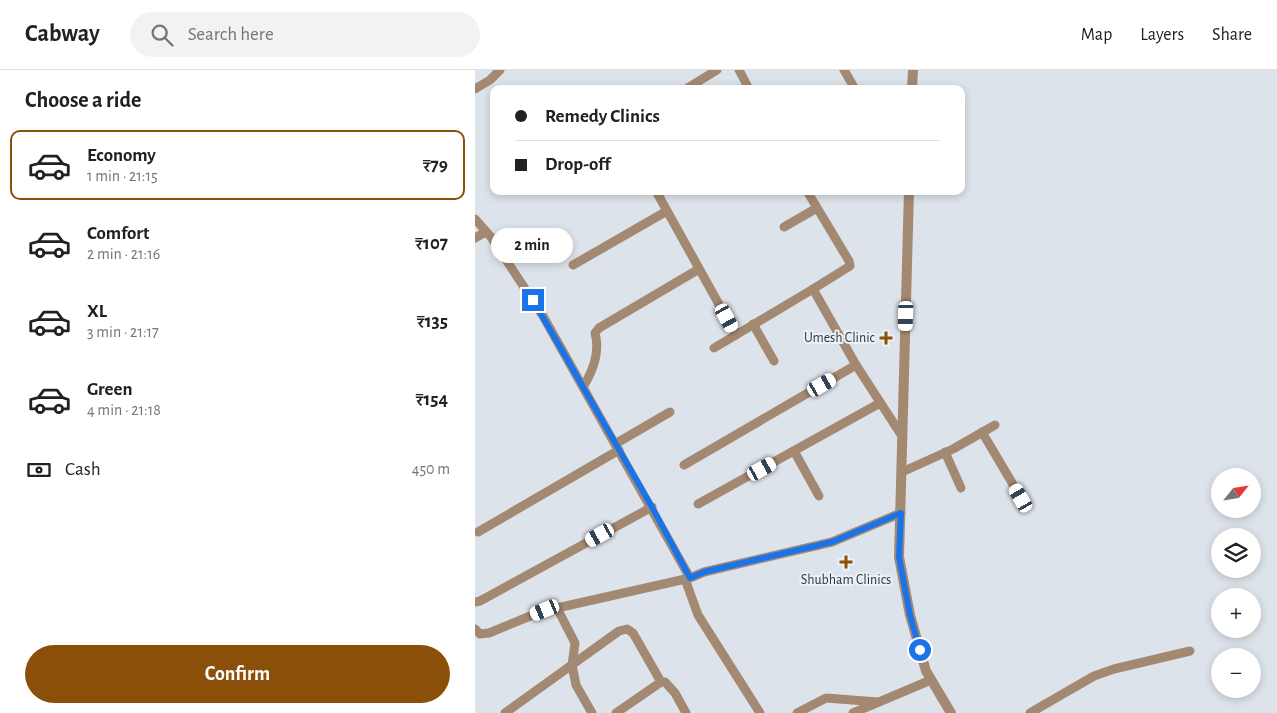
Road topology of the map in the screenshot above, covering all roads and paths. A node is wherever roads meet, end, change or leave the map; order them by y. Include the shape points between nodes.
1 (500, 70) edge
2 (717, 70) edge
3 (739, 70) edge
4 (844, 70) edge
5 (913, 70) edge
6 (693, 85) edge
7 (747, 85) edge
8 (853, 85) edge
9 (913, 85) edge
10 (475, 89) edge
11 (658, 195) edge
12 (809, 195) edge
13 (909, 195) edge
14 (816, 206) junction
15 (667, 211) junction
16 (475, 219) edge
17 (783, 225) dead end
18 (486, 232) junction
19 (475, 238) edge
20 (573, 265) dead end
21 (699, 269) junction
22 (813, 289) junction
23 (753, 324) junction
24 (736, 335) junction
25 (713, 348) dead end
26 (774, 361) dead end
27 (856, 365) junction
28 (583, 387) junction
29 (880, 403) junction
30 (670, 412) dead end
31 (995, 425) dead end
32 (982, 432) junction
33 (902, 436) junction
34 (617, 447) junction
35 (794, 451) junction
36 (945, 452) junction
37 (684, 465) dead end
38 (902, 472) junction
39 (961, 488) dead end
40 (819, 496) dead end
41 (1021, 498) dead end
42 (698, 504) dead end
43 (652, 507) junction
44 (901, 513) junction
45 (478, 532) dead end
46 (687, 578) junction
47 (475, 602) edge
48 (557, 608) junction
49 (475, 629) edge
50 (1190, 651) dead end
51 (572, 665) junction
52 (931, 680) junction
53 (661, 682) junction
54 (878, 702) junction
55 (505, 713) edge
56 (592, 713) edge
57 (616, 713) edge
58 (686, 713) edge
59 (760, 713) edge
60 (797, 713) edge
61 (853, 713) edge
62 (951, 713) edge
63 (1030, 713) edge

1 - 10 street
2 - 6 street
3 - 7 street
4 - 8 street
5 - 9 street
11 - 15 street
12 - 14 street
13 - 33 street
14 - 17 street
14 - 22 street via 850,266
15 - 20 street
15 - 21 street
16 - 18 street
18 - 19 street
18 - 28 street via 543,316
21 - 24 street
21 - 28 street via 595,332 596,355
22 - 23 street
22 - 27 street
23 - 24 street
23 - 26 street
24 - 25 street
27 - 29 street
27 - 37 street
28 - 34 street
29 - 33 street
29 - 35 street
30 - 34 street
31 - 32 street
32 - 36 street
32 - 41 street
33 - 38 street
34 - 43 street
34 - 45 street
35 - 40 street
35 - 42 street
36 - 38 street
36 - 39 street
38 - 44 street
43 - 46 street
43 - 47 street
44 - 46 street via 832,542
44 - 52 street via 899,557 910,615
46 - 48 street
46 - 59 street via 697,615
48 - 49 street via 489,633 480,634
48 - 51 street via 575,643
50 - 63 street via 1094,676
51 - 53 street via 619,631 627,629 633,633
51 - 55 street
51 - 56 street via 576,685
52 - 54 street
52 - 62 street
53 - 57 street
53 - 58 street via 675,693
54 - 60 street via 826,698
54 - 61 street

